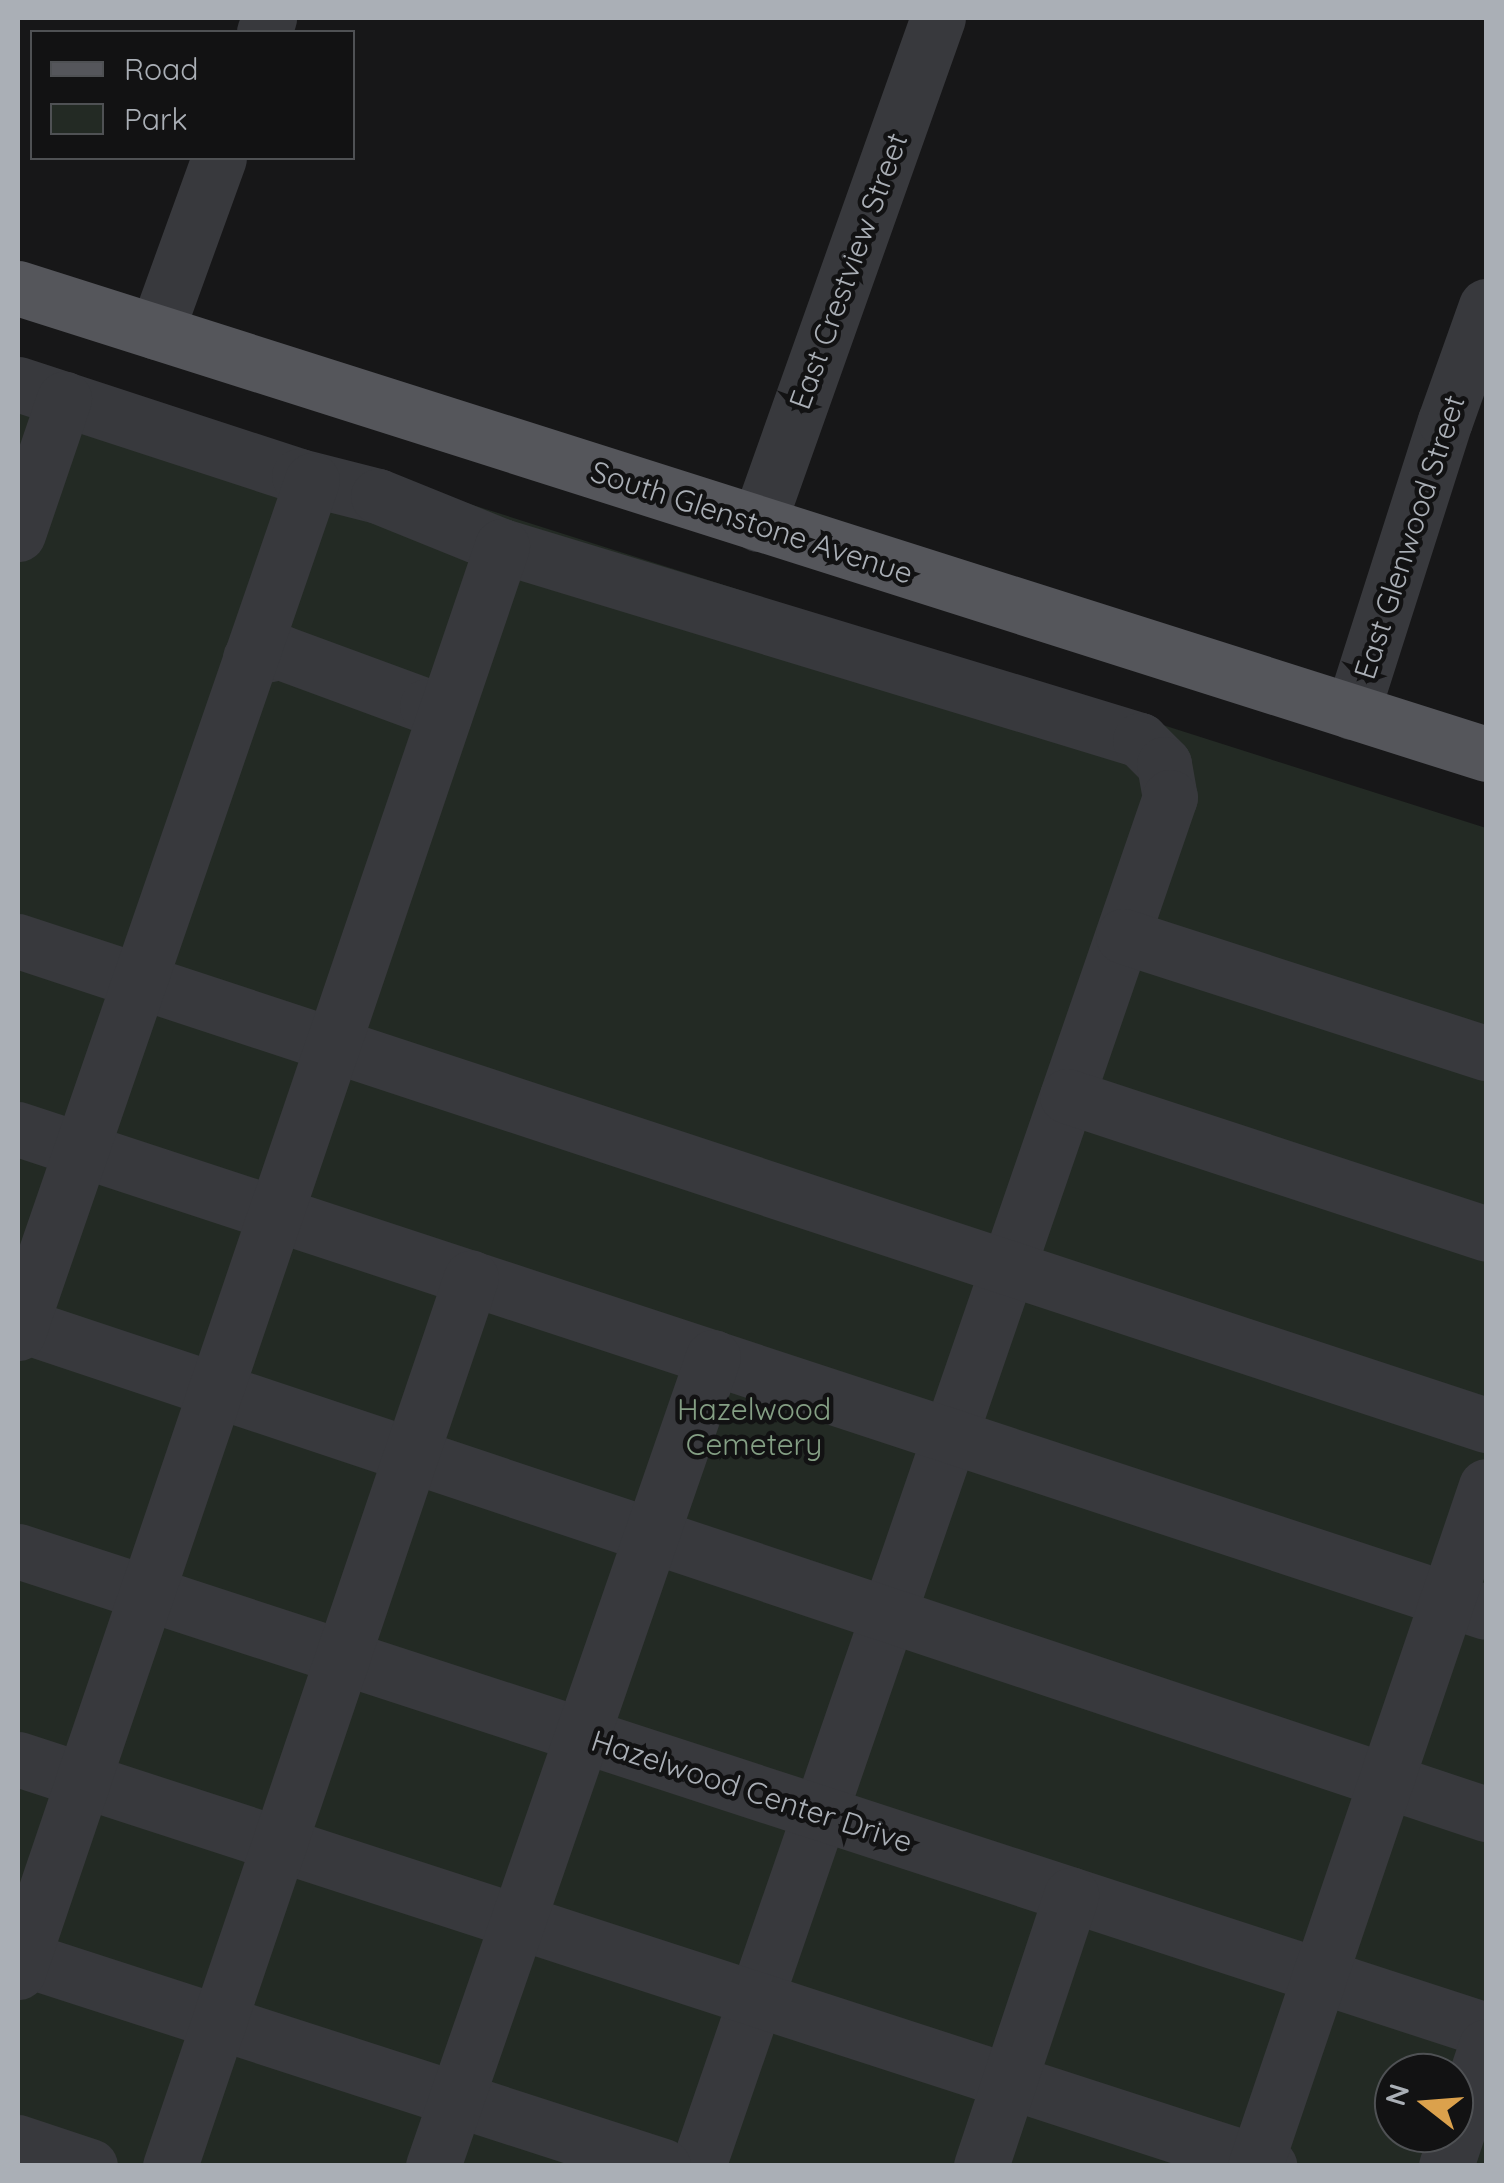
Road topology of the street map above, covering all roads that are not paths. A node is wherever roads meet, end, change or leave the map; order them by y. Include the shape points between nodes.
1 (938, 18) edge
2 (218, 160) edge
3 (18, 288) edge
4 (1486, 306) edge
5 (156, 332) junction
6 (41, 391) edge
7 (1466, 417) edge
8 (312, 480) junction
9 (758, 524) junction
10 (18, 534) edge
11 (502, 546) junction
12 (250, 658) junction
13 (1352, 712) junction
14 (444, 717) junction
15 (1486, 754) edge
16 (1123, 936) junction
17 (18, 941) edge
18 (139, 981) junction
19 (332, 1044) junction
20 (1486, 1052) edge
21 (1068, 1096) junction
22 (18, 1129) edge
23 (80, 1150) junction
24 (274, 1214) junction
25 (1486, 1234) edge
26 (1008, 1267) junction
27 (471, 1278) junction
28 (18, 1327) edge
29 (713, 1358) junction
30 (214, 1389) junction
31 (1486, 1424) edge
32 (951, 1436) junction
33 (411, 1455) junction
34 (1486, 1486) edge
35 (651, 1535) junction
36 (18, 1551) edge
37 (144, 1592) junction
38 (1467, 1605) edge
39 (890, 1614) junction
40 (342, 1657) junction
41 (582, 1735) junction
42 (18, 1760) edge
43 (82, 1780) junction
44 (1386, 1780) junction
45 (821, 1813) junction
46 (1486, 1814) edge
47 (279, 1844) junction
48 (1071, 1895) junction
49 (517, 1922) junction
50 (19, 1962) edge
51 (1320, 1976) junction
52 (756, 1999) junction
53 (219, 2022) junction
54 (1486, 2030) edge
55 (1486, 2046) edge
56 (1009, 2081) junction
57 (456, 2098) junction
58 (18, 2142) edge
59 (1260, 2164) edge
60 (90, 2166) edge
61 (170, 2166) edge
62 (432, 2166) edge
63 (663, 2166) edge
64 (698, 2166) edge
65 (981, 2166) edge
66 (1446, 2166) edge

1 - 9 street, East Crestview Street
2 - 5 street
3 - 5 main road, South Glenstone Avenue
4 - 7 street, East Glenwood Street
5 - 9 main road, South Glenstone Avenue
6 - 8 street
6 - 10 street
7 - 13 street, East Glenwood Street
8 - 11 street via 378,496
8 - 12 street
9 - 13 main road, South Glenstone Avenue
11 - 14 street
11 - 16 street via 1140,740 1164,764 1170,797
12 - 14 street via 280,652
12 - 18 street
13 - 15 main road, South Glenstone Avenue
14 - 19 street
16 - 20 street
16 - 21 street
17 - 18 street
18 - 19 street
18 - 23 street
19 - 24 street
19 - 26 street
21 - 25 street
21 - 26 street
22 - 23 street
23 - 24 street
23 - 28 street
24 - 27 street
24 - 30 street
26 - 31 street
26 - 32 street
27 - 29 street
27 - 33 street
28 - 30 street
29 - 32 street
29 - 35 street
30 - 33 street
30 - 37 street
32 - 38 street
32 - 39 street
33 - 35 street
33 - 40 street
34 - 38 street
35 - 39 street
35 - 41 street
36 - 37 street, Hazelwood Center Drive
37 - 40 street, Hazelwood Center Drive
37 - 43 street
38 - 44 street
39 - 44 street
39 - 45 street
40 - 41 street, Hazelwood Center Drive
40 - 47 street
41 - 45 street, Hazelwood Center Drive
41 - 49 street
42 - 43 street
43 - 47 street
43 - 50 street
44 - 46 street
44 - 51 street
45 - 48 street, Hazelwood Center Drive
45 - 52 street
47 - 49 street
47 - 53 street
48 - 51 street, Hazelwood Center Drive
48 - 56 street
49 - 52 street
49 - 57 street
50 - 53 street
51 - 54 street, Hazelwood Center Drive
51 - 59 street
52 - 56 street
52 - 64 street
53 - 57 street
53 - 61 street
55 - 66 street
56 - 59 street
56 - 65 street
57 - 62 street
57 - 63 street
58 - 60 street

